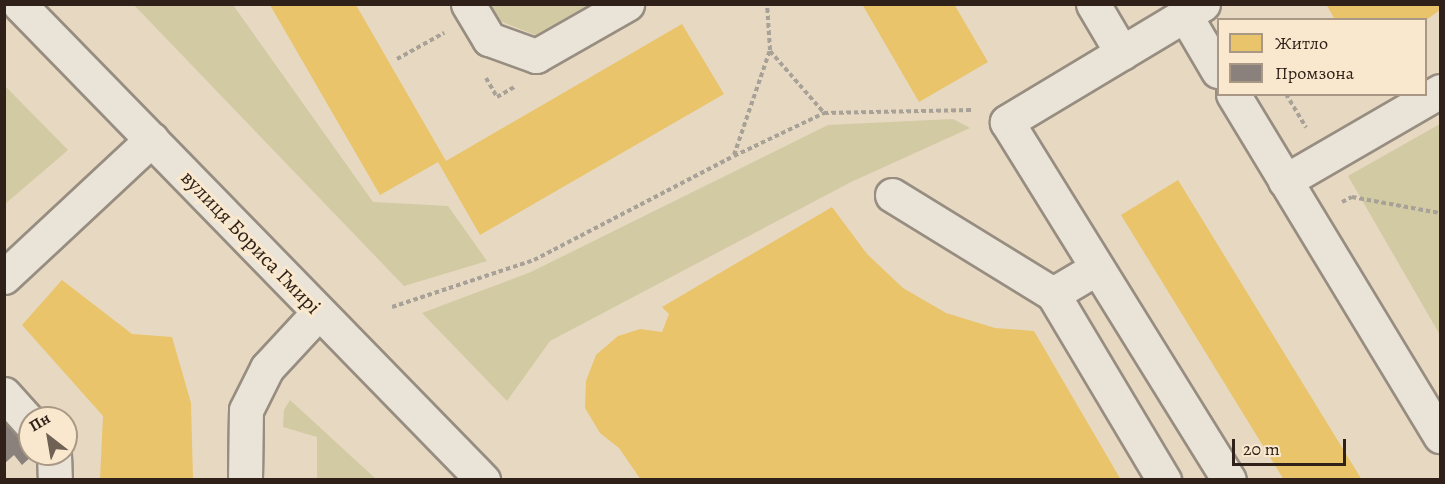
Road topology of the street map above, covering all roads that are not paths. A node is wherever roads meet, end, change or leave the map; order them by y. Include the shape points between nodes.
1 (19, 4) edge
2 (468, 4) edge
3 (627, 4) edge
4 (1093, 4) edge
5 (1194, 10) edge
6 (1122, 53) junction
7 (1217, 68) edge
8 (1440, 91) edge
9 (1234, 96) edge
10 (152, 139) junction
11 (1285, 181) junction
12 (892, 195) dead end
13 (1097, 268) junction
14 (4, 278) edge
15 (1053, 294) junction
16 (318, 313) junction
17 (4, 394) edge
18 (18, 410) edge
19 (1440, 436) edge
20 (245, 480) edge
21 (483, 480) edge
22 (1164, 480) edge
23 (1229, 480) edge

1 - 10 street, вулиця Бориса Гмирі
2 - 3 street via 489,39 536,56
4 - 6 street
5 - 6 street
5 - 7 street
6 - 13 street via 1007,122
8 - 11 street
9 - 11 street
10 - 14 street
10 - 16 street, вулиця Бориса Гмирі
11 - 19 street
12 - 15 street
13 - 15 street
13 - 23 street
15 - 22 street
16 - 20 street via 267,368 246,410
16 - 21 street, вулиця Бориса Гмирі
17 - 18 street

